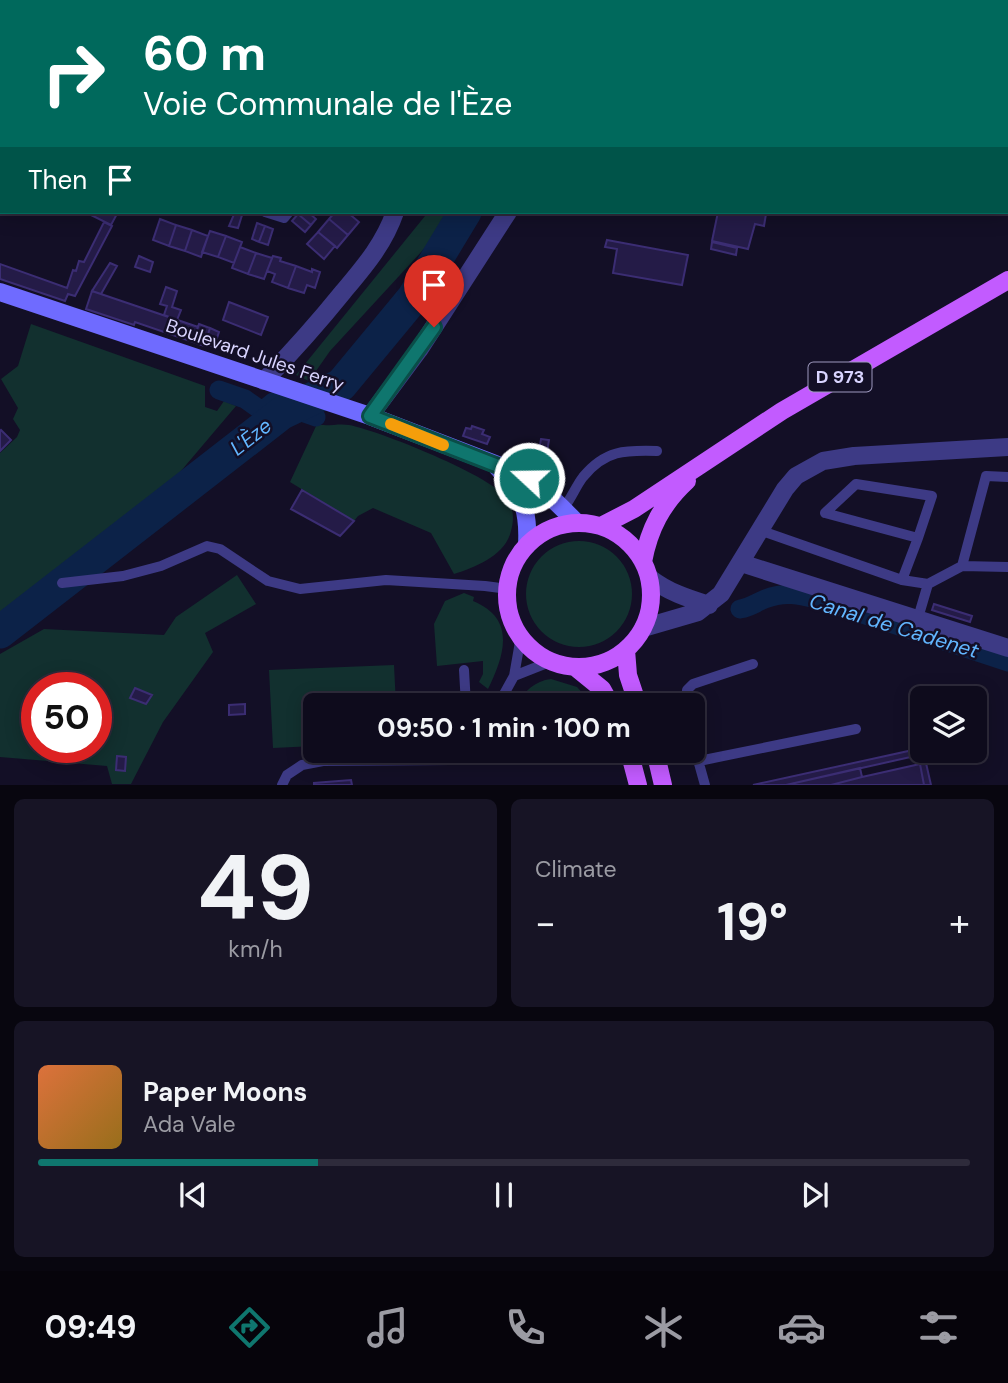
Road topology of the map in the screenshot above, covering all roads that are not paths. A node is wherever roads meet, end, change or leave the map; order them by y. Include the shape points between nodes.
1 (271, 214) edge
2 (287, 214) edge
3 (394, 214) edge
4 (507, 214) edge
5 (1008, 280) edge
6 (0, 292) edge
7 (269, 382) junction
8 (370, 416) junction
9 (1008, 447) edge
10 (657, 451) dead end
11 (709, 459) junction
12 (494, 465) junction
13 (1008, 477) edge
14 (563, 509) junction
15 (577, 523) junction
16 (601, 526) junction
17 (760, 530) junction
18 (918, 538) junction
19 (527, 545) junction
20 (741, 563) junction
21 (962, 566) junction
22 (1008, 567) edge
23 (647, 570) junction
24 (902, 580) junction
25 (62, 583) dead end
26 (928, 584) junction
27 (508, 589) junction
28 (709, 604) junction
29 (918, 618) junction
30 (643, 628) junction
31 (521, 636) junction
32 (1008, 648) edge
33 (626, 650) junction
34 (552, 661) junction
35 (753, 664) dead end
36 (575, 667) junction
37 (464, 670) dead end
38 (514, 676) junction
39 (465, 693) edge
40 (505, 693) edge
41 (604, 693) edge
42 (634, 693) edge
43 (687, 693) edge
44 (856, 729) dead end
45 (705, 760) edge
46 (313, 763) edge
47 (632, 763) edge
48 (657, 763) edge
49 (700, 763) edge
50 (282, 785) edge
51 (638, 785) edge
52 (663, 785) edge
53 (705, 785) edge

1 - 2 lane via 284,218
3 - 7 street via 374,255
4 - 8 street via 419,350
5 - 11 main road, D 973 via 782,411
6 - 7 main road, Boulevard Jules Ferry
7 - 8 main road, Boulevard Jules Ferry
8 - 12 main road, Boulevard Jules Ferry
9 - 17 street via 823,461 796,476
10 - 14 lane via 609,455 582,478
11 - 16 main road, D 973
11 - 23 main road, D 973 via 653,523 647,539
12 - 14 main road, Boulevard Jules Ferry via 529,478
12 - 19 main road, Boulevard Jules Ferry via 514,485 524,504
13 - 21 lane via 986,476
14 - 15 main road, Boulevard Jules Ferry
15 - 16 main road
15 - 19 main road via 550,529
16 - 23 main road via 626,540
17 - 20 street
17 - 24 lane
18 - 18 lane via 932,495 856,484 825,513
18 - 24 lane
19 - 27 main road via 515,562
20 - 28 street
20 - 29 street
21 - 22 lane
21 - 26 lane
23 - 28 street via 662,588
23 - 30 main road via 651,604
24 - 26 lane
25 - 27 lane via 135,573 207,546 220,549 268,581 300,589 386,580
26 - 29 lane
27 - 31 main road via 510,616
28 - 30 street via 685,617
29 - 32 street
30 - 33 main road
31 - 34 main road
31 - 38 lane
33 - 36 main road via 602,663
33 - 42 main road
34 - 36 main road
34 - 38 lane
35 - 43 lane via 693,684
36 - 41 main road
37 - 39 lane
38 - 40 lane
44 - 45 lane
46 - 50 lane via 287,775
47 - 51 main road
48 - 52 main road
49 - 53 lane

